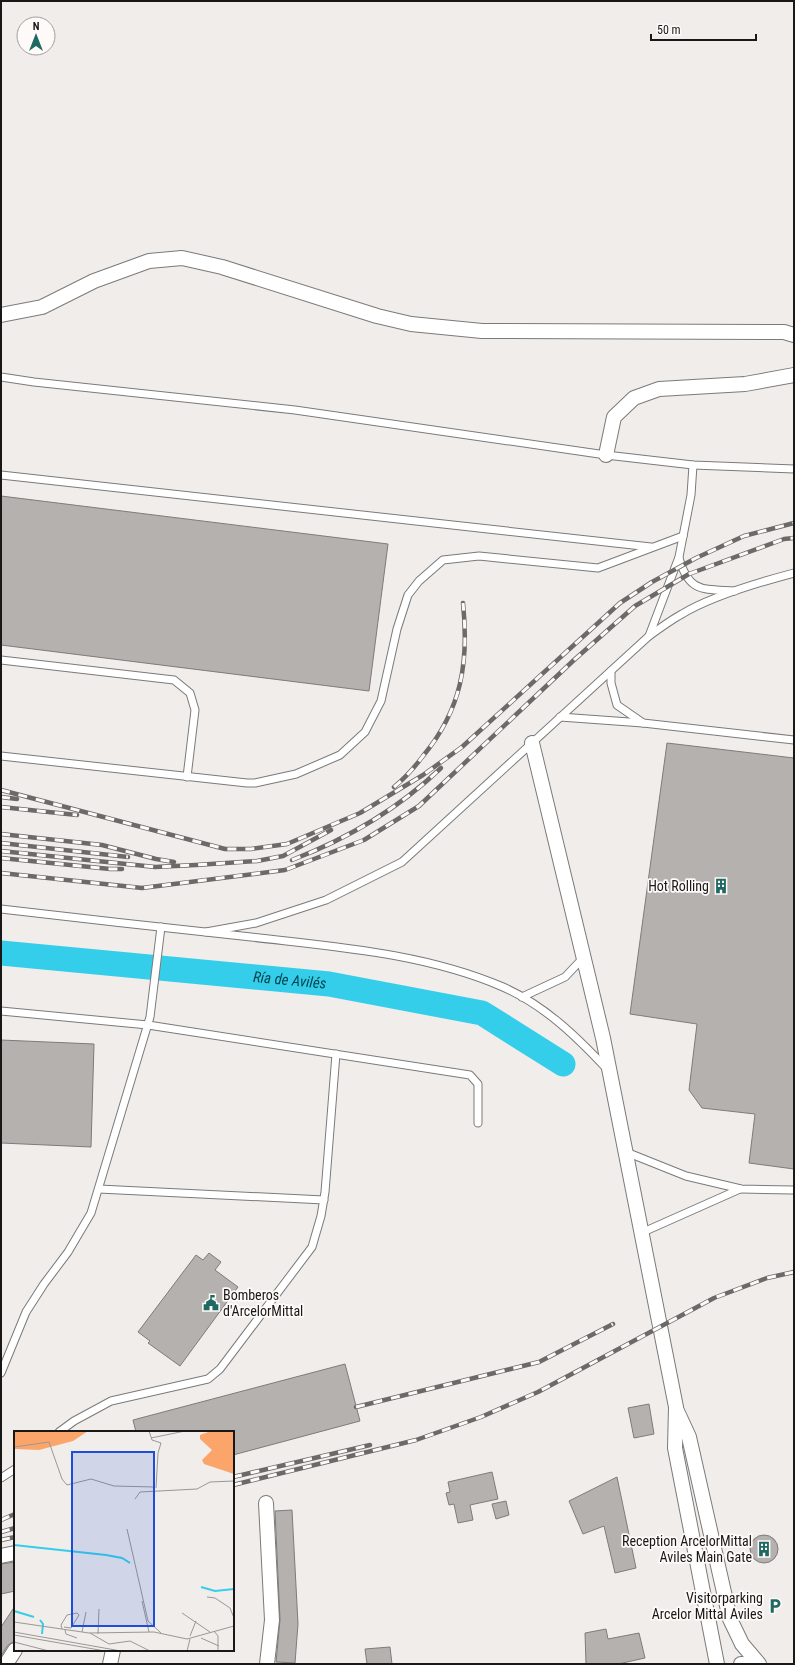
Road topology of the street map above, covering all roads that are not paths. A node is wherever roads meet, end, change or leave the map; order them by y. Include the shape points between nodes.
1 (1, 315) edge
2 (794, 335) edge
3 (794, 375) edge
4 (1, 377) edge
5 (606, 455) junction
6 (693, 465) junction
7 (794, 469) edge
8 (1, 476) edge
9 (683, 536) junction
10 (653, 548) junction
11 (679, 557) junction
12 (794, 573) edge
13 (737, 591) junction
14 (649, 636) junction
15 (1, 660) edge
16 (611, 671) junction
17 (560, 717) junction
18 (643, 723) junction
19 (794, 740) edge
20 (532, 743) junction
21 (1, 756) edge
22 (187, 777) junction
23 (1, 909) edge
24 (161, 927) junction
25 (206, 932) junction
26 (584, 957) junction
27 (522, 997) junction
28 (1, 1011) edge
29 (148, 1025) junction
30 (336, 1054) junction
31 (610, 1072) junction
32 (478, 1123) dead end
33 (625, 1152) junction
34 (99, 1188) junction
35 (741, 1189) junction
36 (794, 1190) edge
37 (324, 1200) junction
38 (641, 1233) junction
39 (1, 1373) edge
40 (676, 1407) junction
41 (60, 1431) edge
42 (14, 1471) edge
43 (1, 1478) edge
44 (266, 1503) dead end
45 (14, 1553) edge
46 (1, 1556) edge
47 (14, 1651) edge
48 (113, 1651) edge
49 (6, 1664) edge
50 (110, 1664) edge
51 (267, 1664) edge
52 (716, 1664) edge
53 (741, 1664) edge
54 (745, 1664) edge
55 (759, 1664) edge

1 - 2 street via 42,308 94,281 149,261 182,258 222,267 377,316 411,324 482,331 784,332
3 - 5 street via 745,384 659,389 634,398 614,417
4 - 5 lane via 295,410
5 - 6 lane
6 - 7 lane
6 - 9 lane via 691,494
8 - 10 lane
9 - 10 lane
9 - 11 lane
10 - 22 lane via 598,568 479,556 444,560 419,581 408,595 397,629 381,700 365,732 340,755 296,774 255,783
11 - 13 lane via 685,576 699,588
11 - 14 lane
12 - 13 lane
13 - 14 lane via 683,613
14 - 16 lane
15 - 22 lane via 174,680 190,693 195,710
16 - 17 lane
16 - 18 lane via 611,683 617,706
17 - 18 lane
17 - 20 lane
18 - 19 lane
20 - 25 lane via 402,862 326,900 256,923
20 - 26 street
21 - 22 lane
23 - 24 lane
24 - 25 lane
24 - 29 lane
25 - 27 lane via 322,945 434,963 503,987
26 - 27 lane via 565,977
26 - 31 street
27 - 31 lane via 538,1006 580,1040
28 - 29 lane
29 - 30 lane
29 - 34 lane
30 - 32 lane via 470,1075 478,1084
30 - 37 lane
31 - 33 street
33 - 35 lane via 686,1176
33 - 38 street
34 - 37 lane
34 - 39 lane via 91,1213 68,1252 26,1312
35 - 36 lane
35 - 38 lane
37 - 41 lane via 312,1247 220,1370 208,1379 111,1401
38 - 40 street
40 - 52 street via 675,1448
40 - 55 street via 689,1437 730,1619 742,1644
42 - 43 lane
44 - 51 street via 272,1620
45 - 46 street
47 - 49 street
48 - 50 street
53 - 54 street

